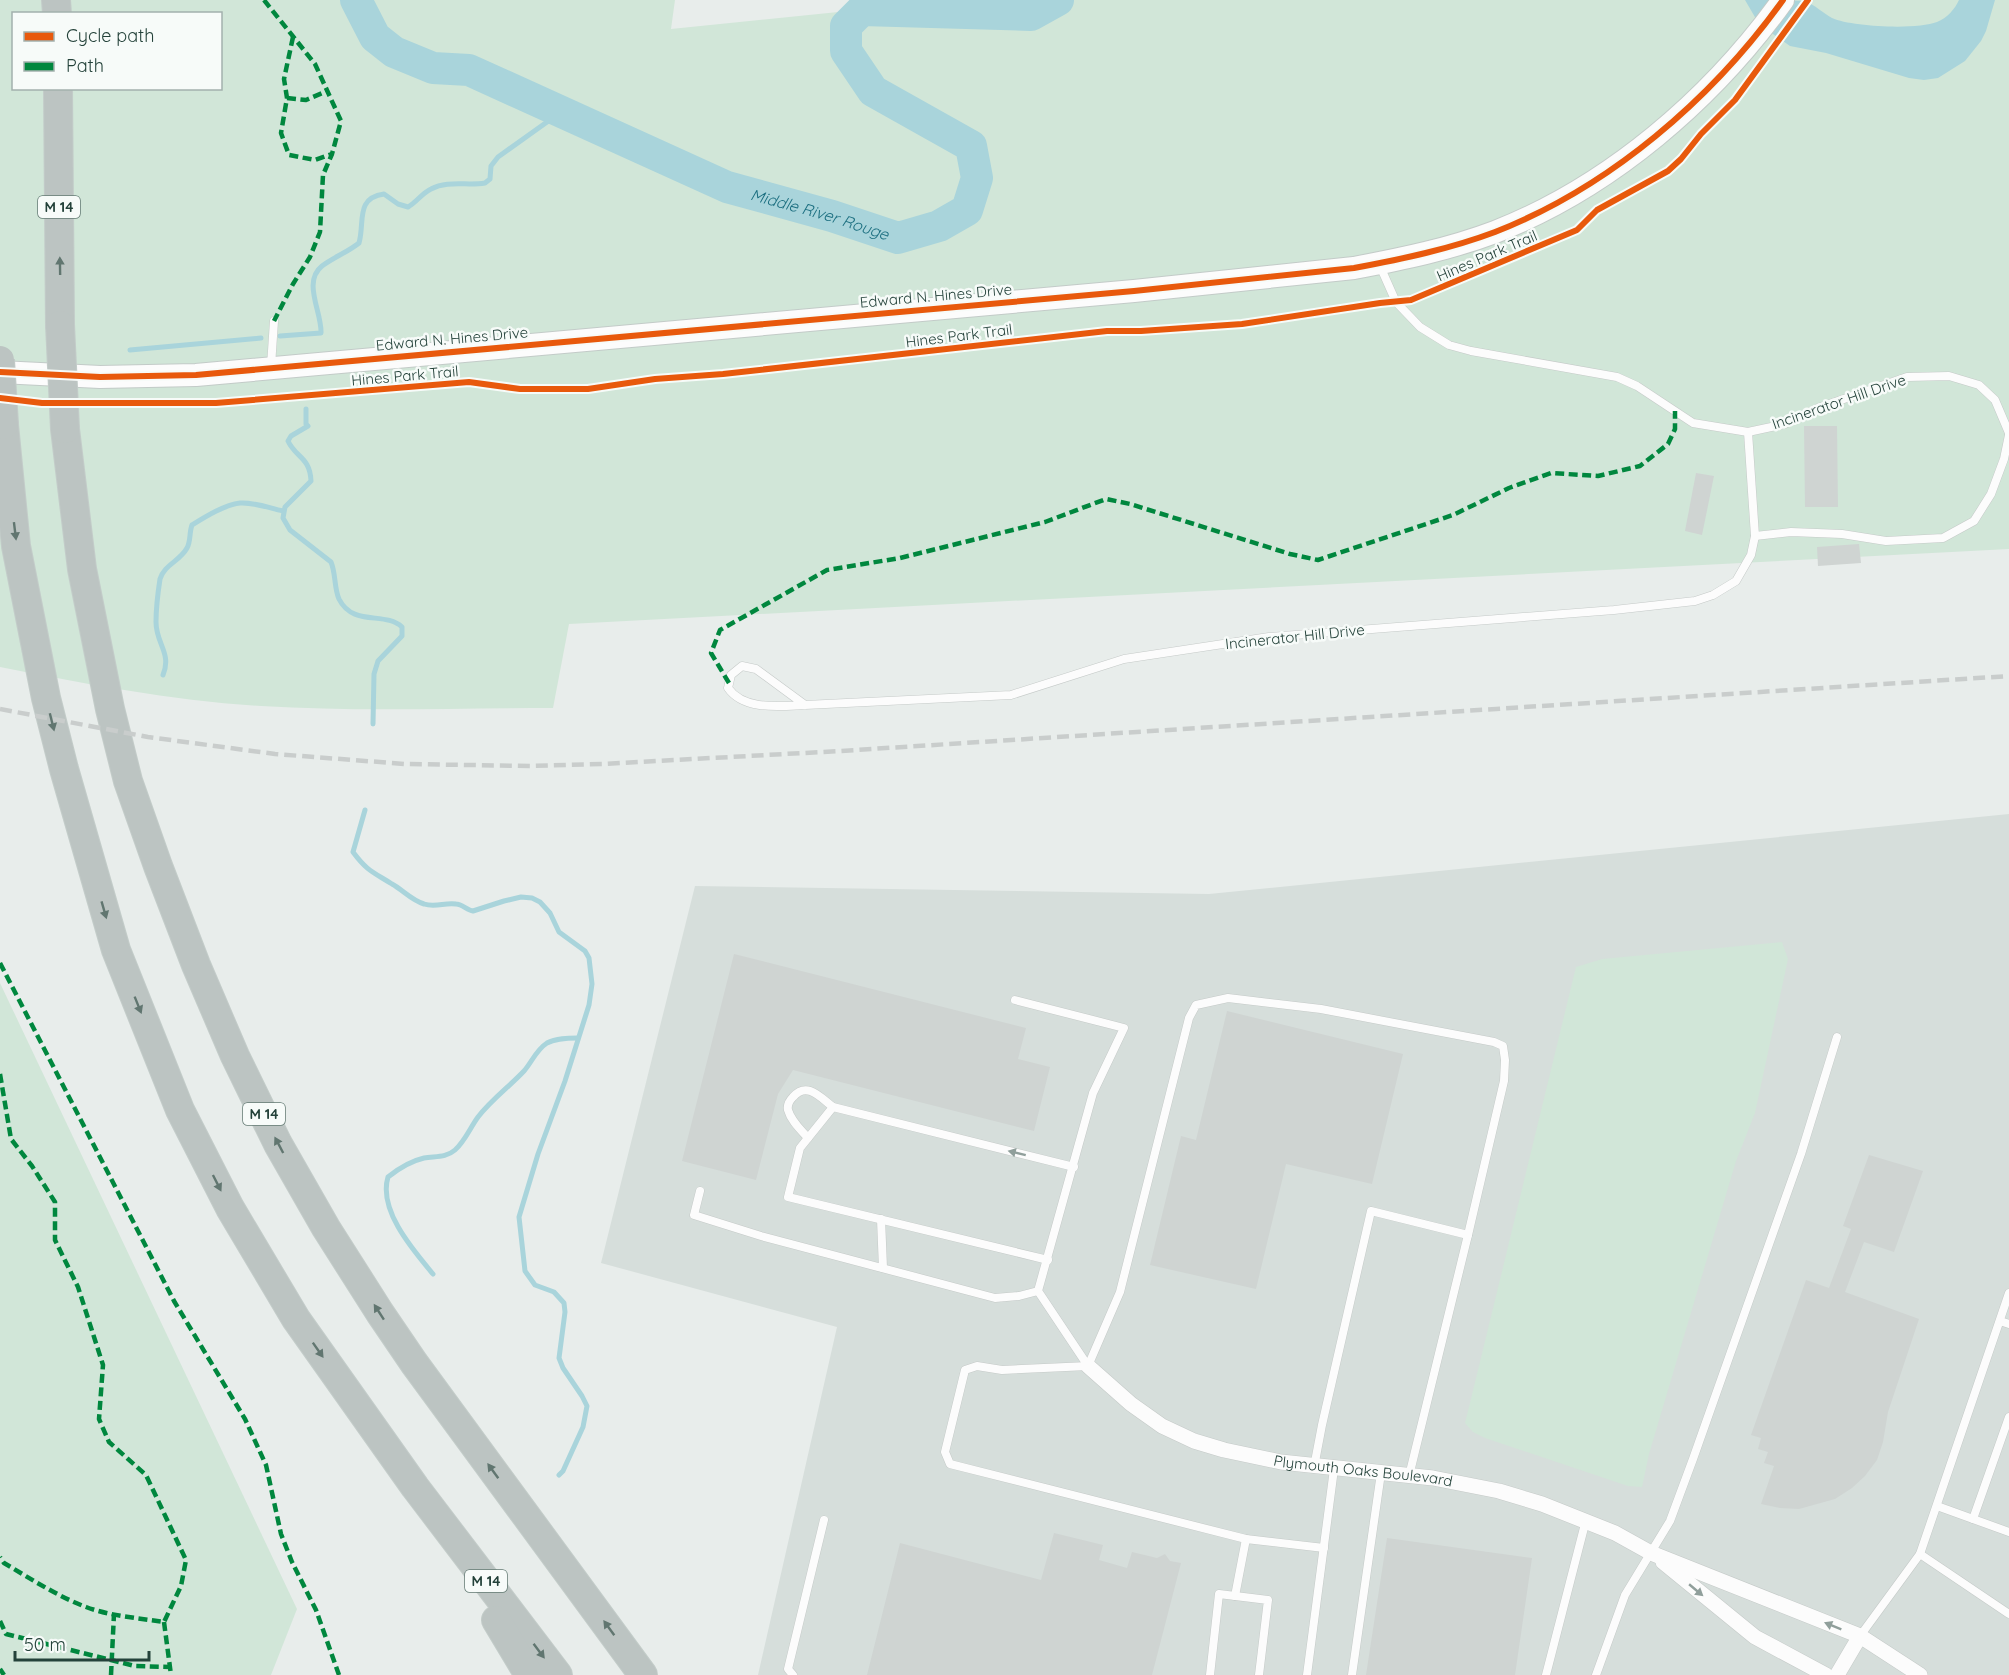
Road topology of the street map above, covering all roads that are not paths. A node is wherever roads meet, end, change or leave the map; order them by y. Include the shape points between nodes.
1 (1783, 0) edge
2 (58, 90) edge
3 (1380, 263) junction
4 (274, 321) dead end
5 (0, 360) edge
6 (271, 368) junction
7 (0, 372) edge
8 (1748, 432) junction
9 (2009, 434) edge
10 (1755, 536) junction
11 (805, 705) junction
12 (1015, 1000) dead end
13 (1837, 1037) dead end
14 (833, 1107) junction
15 (808, 1138) junction
16 (1074, 1167) junction
17 (700, 1191) dead end
18 (880, 1219) junction
19 (1468, 1235) junction
20 (1048, 1260) junction
21 (883, 1268) junction
22 (1038, 1291) junction
23 (2009, 1293) edge
24 (2000, 1321) junction
25 (2009, 1324) edge
26 (1088, 1366) junction
27 (2009, 1417) edge
28 (1314, 1467) junction
29 (1334, 1469) junction
30 (1381, 1473) junction
31 (1409, 1476) junction
32 (415, 1487) junction
33 (1937, 1506) junction
34 (1972, 1519) junction
35 (824, 1520) dead end
36 (1586, 1520) junction
37 (2009, 1532) edge
38 (1246, 1539) junction
39 (1324, 1548) junction
40 (1651, 1553) junction
41 (1920, 1554) junction
42 (1235, 1596) junction
43 (2009, 1614) edge
44 (1860, 1636) junction
45 (529, 1675) edge
46 (558, 1675) edge
47 (643, 1675) edge
48 (793, 1675) edge
49 (1210, 1675) edge
50 (1259, 1675) edge
51 (1307, 1675) edge
52 (1352, 1675) edge
53 (1546, 1675) edge
54 (1596, 1675) edge
55 (1826, 1675) edge
56 (1837, 1675) edge
57 (1920, 1675) edge

1 - 3 street, Edward N. Hines Drive via 1735,62 1674,121 1607,171 1546,210 1495,232
47 -> 2 highway, M 14, bridge via 414,1363 320,1219 235,1056 196,965 128,782 82,569 65,429
3 - 6 street, Edward N. Hines Drive via 1134,291
3 - 8 lane, Incinerator Hill Drive via 1396,302 1420,327 1449,345 1617,377 1693,423
4 - 6 lane
5 -> 32 highway, M 14, bridge via 16,546 46,698 116,951 180,1110 230,1208 296,1319
6 - 7 street, Edward N. Hines Drive via 196,375 100,377
8 - 9 lane, Incinerator Hill Drive via 1785,424 1818,408 1907,377 1949,376 1980,385 1995,400
8 - 10 lane, Incinerator Hill Drive
9 - 10 lane, Incinerator Hill Drive via 1991,494 1974,521 1943,538 1886,542 1791,531
10 - 11 lane, Incinerator Hill Drive via 1751,555 1736,581 1695,601 1269,637 1124,659 1011,695
11 - 11 lane, Incinerator Hill Drive via 763,706 735,698 728,688 731,675 742,666 756,669
12 - 16 lane via 1124,1028 1093,1093
13 - 40 lane via 1801,1154 1693,1459 1670,1521
14 - 15 lane
14 - 15 lane via 811,1090 794,1095 788,1110
16 -> 14 lane
15 - 18 lane via 800,1148 788,1197
16 - 20 lane
17 - 21 lane via 694,1215
18 - 20 lane
18 - 21 lane
19 - 26 lane via 1504,1081 1503,1046 1321,1009 1228,998 1196,1005 1189,1018 1120,1292
19 - 28 lane via 1371,1211
19 - 31 lane
20 - 22 lane
21 - 22 lane via 995,1298
22 - 26 lane
23 - 24 lane
24 - 25 lane
24 - 33 lane
26 - 28 street, Plymouth Oaks Boulevard via 1162,1426 1194,1441
26 - 38 lane via 1002,1370 977,1365 965,1370 945,1452 950,1464
27 - 34 lane
28 - 29 street, Plymouth Oaks Boulevard
29 - 30 street, Plymouth Oaks Boulevard
29 - 39 lane
30 - 31 street, Plymouth Oaks Boulevard
30 - 52 lane
31 - 36 street, Plymouth Oaks Boulevard via 1499,1491
32 - 45 highway
32 -> 46 highway, M 14
33 - 34 lane
33 - 41 lane
34 - 37 lane
35 - 48 lane via 788,1669
36 - 40 street, Plymouth Oaks Boulevard
36 - 53 lane
38 - 39 lane
38 - 42 lane
39 - 51 lane
44 -> 40 street, Plymouth Oaks Boulevard
40 - 54 lane via 1625,1595
40 -> 55 street, Plymouth Oaks Boulevard via 1755,1637
41 - 43 lane
41 - 44 lane
42 - 49 lane via 1220,1594
42 - 50 lane via 1268,1600
44 - 56 street
44 - 57 street, Plymouth Oaks Boulevard

